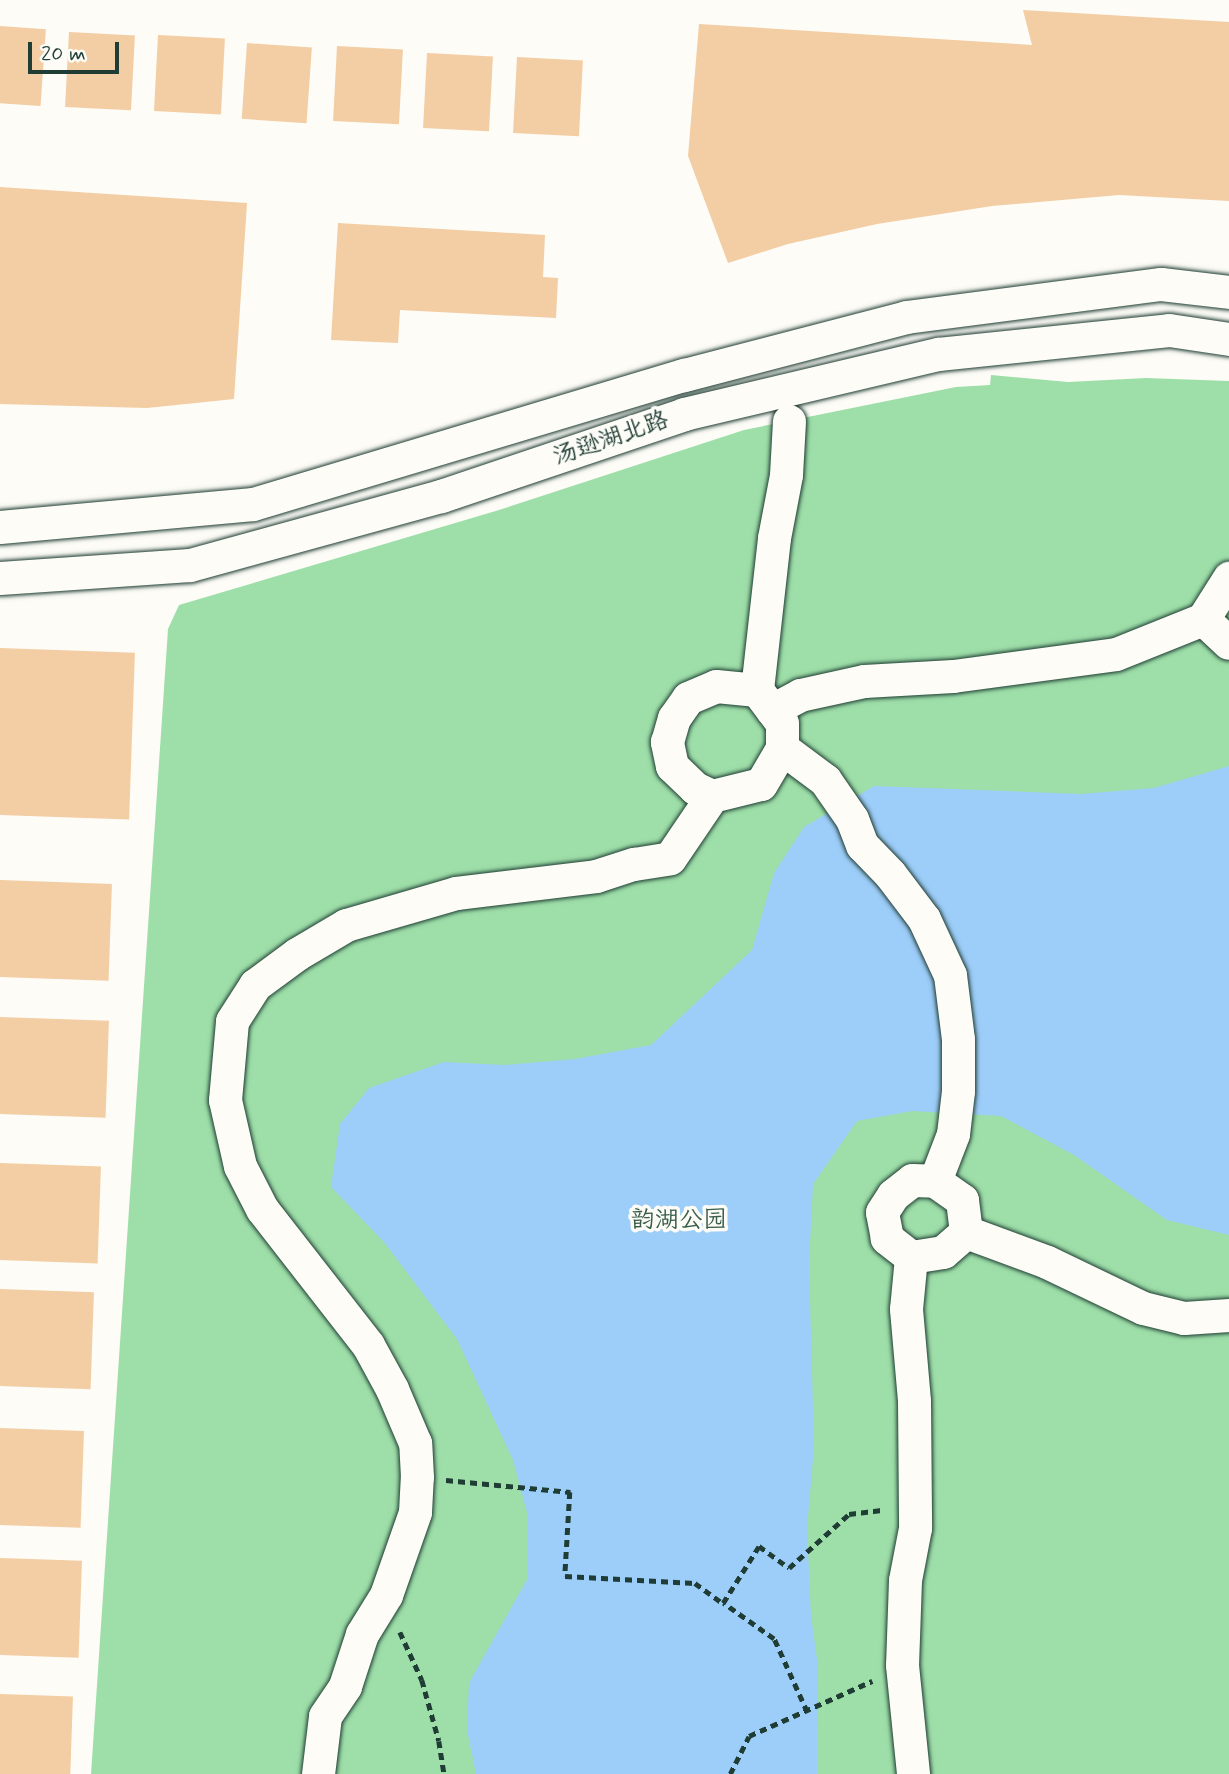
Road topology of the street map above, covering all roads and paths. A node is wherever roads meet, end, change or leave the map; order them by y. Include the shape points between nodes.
1 (1229, 292) edge
2 (1229, 339) edge
3 (789, 421) dead end
4 (0, 527) edge
5 (0, 578) edge
6 (1229, 578) edge
7 (1203, 619) junction
8 (1229, 643) edge
9 (764, 700) junction
10 (782, 748) junction
11 (712, 796) junction
12 (935, 1181) junction
13 (966, 1233) junction
14 (911, 1257) junction
15 (1229, 1315) edge
16 (418, 1477) junction
17 (915, 1507) junction
18 (386, 1595) junction
19 (723, 1603) junction
20 (902, 1665) junction
21 (807, 1712) junction
22 (318, 1774) edge
23 (444, 1774) edge
24 (730, 1774) edge
25 (913, 1774) edge

1 - 4 street, 汤逊湖北路 via 1161,284 906,317 684,375 253,504
2 - 5 street, 汤逊湖北路 via 1169,330 938,354 684,414 441,496 190,565
3 - 9 street via 786,475 774,538
6 - 7 street
7 - 8 street
7 - 9 street via 1116,653 953,676 864,681
9 - 10 street via 782,723
9 - 11 street via 716,686 688,698 674,718 667,742 672,766 695,788
10 - 11 street via 761,784
10 - 12 street via 825,780 852,819 862,845 924,919 950,975 958,1039 958,1091 953,1134
11 - 16 street via 670,858 596,876 456,893 346,925 255,985 232,1021 225,1100 240,1166 262,1209 368,1345 415,1443
12 - 13 street via 962,1200
12 - 14 street via 912,1180 893,1195 882,1212 887,1238
13 - 14 street via 943,1252
13 - 15 street via 1047,1262 1143,1308 1184,1318
14 - 17 street via 906,1309 914,1401
16 - 18 street via 415,1512
16 - 19 path via 570,1492 565,1576 695,1583
17 - 19 path via 849,1514 789,1568 759,1546
17 - 20 street via 905,1580
18 - 22 street via 362,1634 345,1686 325,1717
18 - 23 path via 422,1680
19 - 21 path via 774,1639
20 - 21 path
20 - 25 street
21 - 24 path via 749,1736

